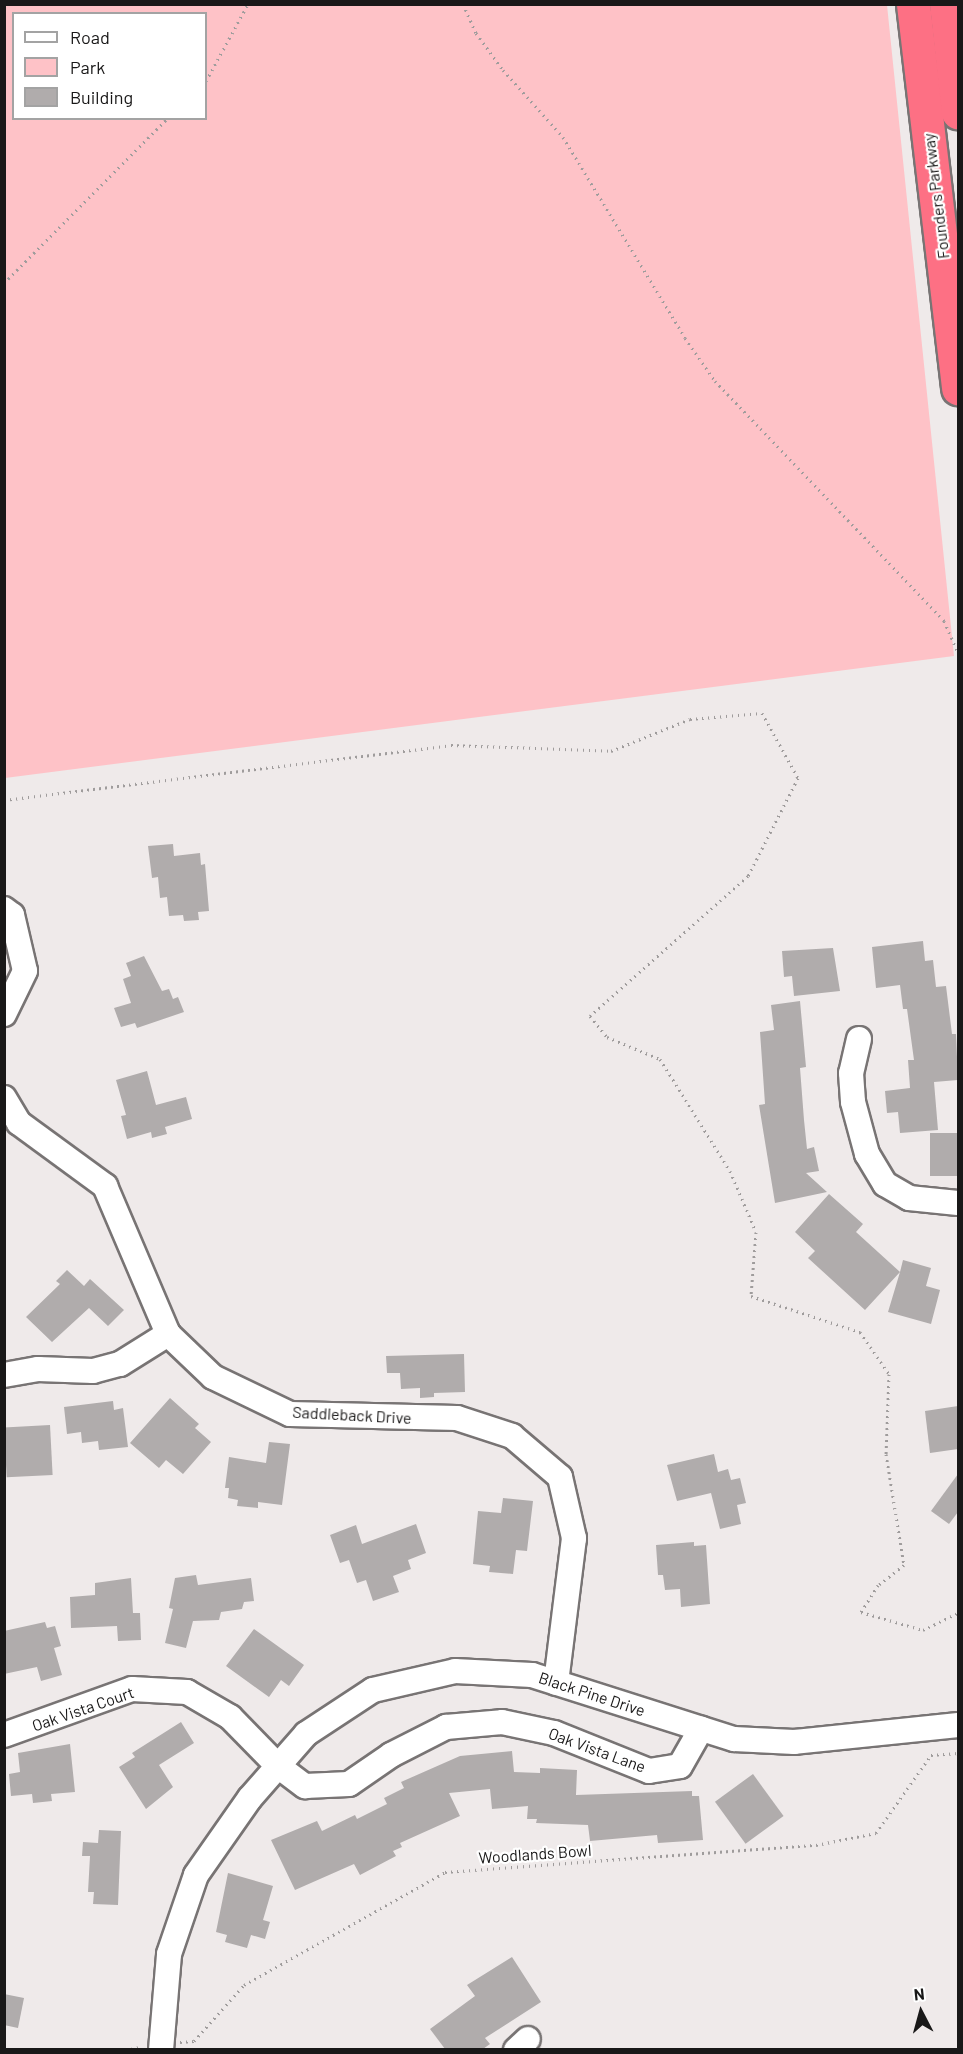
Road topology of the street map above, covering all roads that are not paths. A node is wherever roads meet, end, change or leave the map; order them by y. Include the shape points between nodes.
1 (913, 4) edge
2 (945, 4) edge
3 (958, 112) edge
4 (958, 388) edge
5 (4, 909) edge
6 (4, 1014) edge
7 (860, 1039) dead end
8 (4, 1098) edge
9 (958, 1203) edge
10 (168, 1334) junction
11 (4, 1375) edge
12 (556, 1683) junction
13 (958, 1725) edge
14 (701, 1729) junction
15 (4, 1735) edge
16 (278, 1766) junction
17 (161, 2047) edge

1 - 4 highway, Founders Parkway
2 - 3 highway
5 - 6 street via 12,915 24,971
7 - 9 street via 851,1073 853,1102 873,1164 885,1184 909,1198
8 - 10 street, Saddleback Drive via 19,1123 105,1186
10 - 11 street via 120,1364 93,1371 38,1369
10 - 12 street, Saddleback Drive via 213,1377 290,1414 458,1418 512,1436 560,1477 574,1538
12 - 14 street, Black Pine Drive
12 - 16 street, Black Pine Drive via 532,1675 455,1671 373,1690 306,1734
13 - 14 street, Black Pine Drive via 794,1743 734,1739
14 - 16 street, Oak Vista Lane via 680,1766 649,1771 554,1733 502,1722 446,1727 391,1755 349,1784 305,1786
15 - 16 street, Oak Vista Court via 132,1689 187,1692 230,1717
16 - 17 street, Black Pine Drive via 250,1798 196,1875 170,1954

